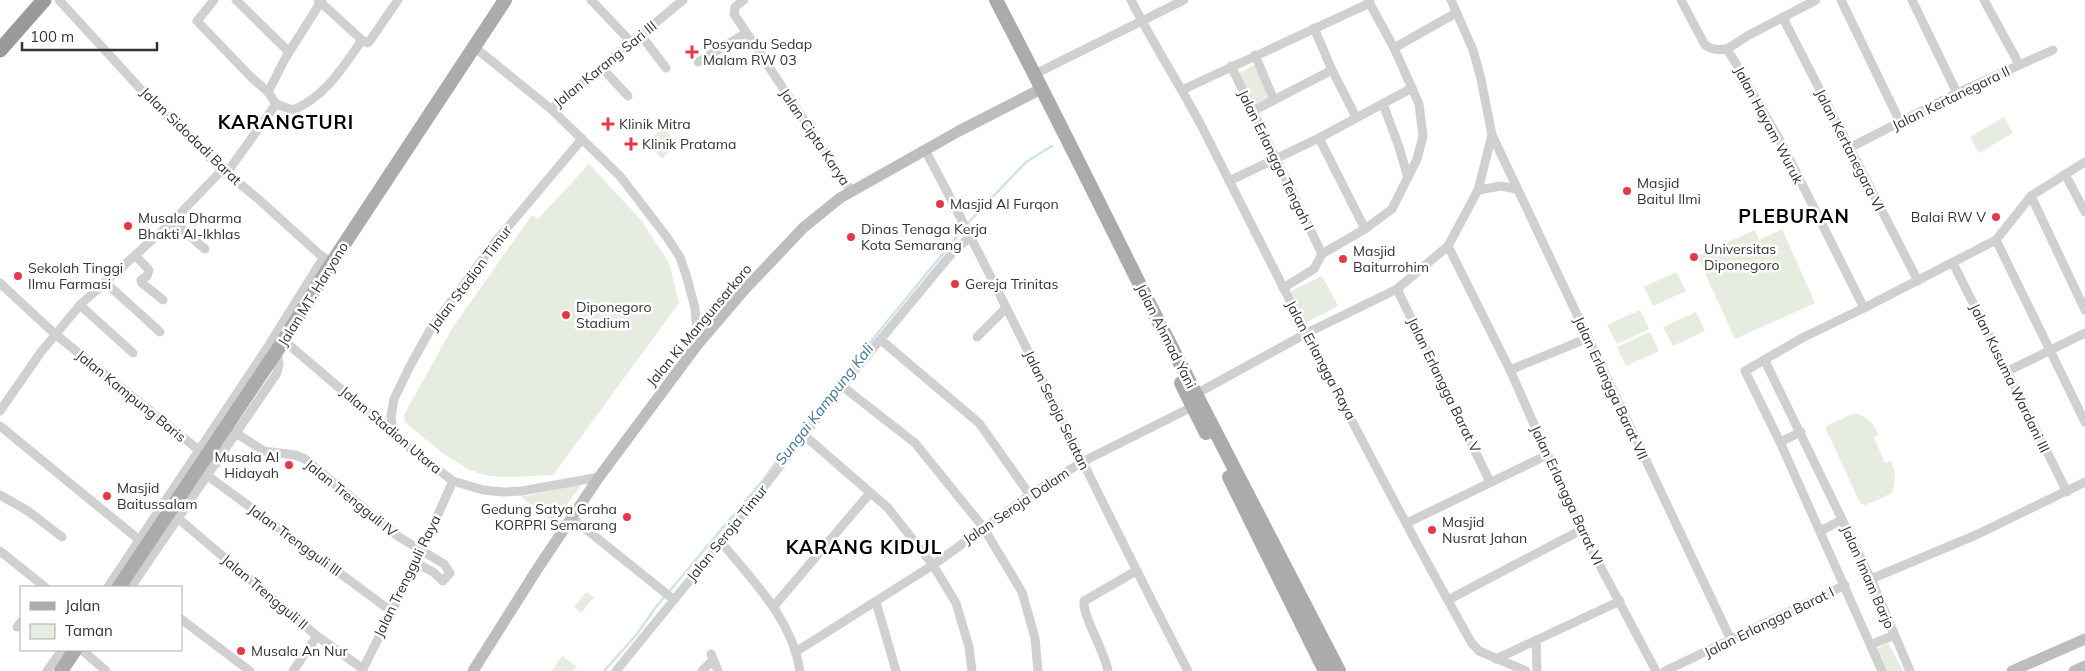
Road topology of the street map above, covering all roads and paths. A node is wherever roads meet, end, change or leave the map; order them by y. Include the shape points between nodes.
1 (44, 0) edge
2 (59, 0) edge
3 (214, 0) edge
4 (236, 0) edge
5 (398, 0) edge
6 (505, 0) edge
7 (592, 0) edge
8 (683, 0) edge
9 (744, 0) edge
10 (990, 0) edge
11 (996, 0) edge
12 (1131, 0) edge
13 (1184, 0) edge
14 (1451, 0) edge
15 (1682, 0) edge
16 (1816, 0) edge
17 (1841, 0) edge
18 (1912, 0) edge
19 (1984, 0) edge
20 (321, 1) edge
21 (1369, 1) edge
22 (1456, 13) junction
23 (1783, 18) junction
24 (1142, 22) junction
25 (1314, 28) junction
26 (746, 33) junction
27 (640, 34) junction
28 (362, 40) junction
29 (630, 42) junction
30 (473, 46) junction
31 (1394, 48) junction
32 (1727, 49) junction
33 (0, 50) edge
34 (2053, 50) dead end
35 (289, 52) junction
36 (1255, 55) junction
37 (698, 62) dead end
38 (2019, 64) junction
39 (1231, 66) junction
40 (601, 67) junction
41 (666, 68) dead end
42 (1332, 70) junction
43 (1032, 76) junction
44 (1412, 88) junction
45 (1040, 90) junction
46 (1182, 90) junction
47 (268, 92) junction
48 (1957, 93) junction
49 (628, 96) dead end
50 (1274, 100) junction
51 (276, 104) junction
52 (1383, 104) junction
53 (550, 109) junction
54 (1252, 111) junction
55 (1356, 117) junction
56 (1900, 122) junction
57 (1492, 136) junction
58 (1319, 138) junction
59 (582, 139) junction
60 (1849, 148) junction
61 (925, 150) junction
62 (1275, 159) junction
63 (2085, 162) edge
64 (224, 172) junction
65 (2064, 174) junction
66 (1408, 178) junction
67 (1229, 181) junction
68 (1516, 189) junction
69 (1478, 190) junction
70 (851, 191) junction
71 (2031, 196) junction
72 (2085, 212) edge
73 (173, 221) junction
74 (1365, 228) junction
75 (970, 234) junction
76 (1996, 240) junction
77 (1448, 246) junction
78 (204, 249) dead end
79 (1322, 254) junction
80 (135, 255) junction
81 (327, 261) junction
82 (1953, 263) junction
83 (1918, 281) junction
84 (105, 282) junction
85 (0, 283) edge
86 (1283, 288) junction
87 (1397, 288) junction
88 (163, 300) dead end
89 (80, 305) junction
90 (1006, 308) junction
91 (1864, 308) junction
92 (2085, 310) edge
93 (160, 332) dead end
94 (1307, 333) junction
95 (2085, 333) edge
96 (55, 334) junction
97 (977, 337) dead end
98 (1588, 338) junction
99 (881, 340) junction
100 (279, 342) junction
101 (698, 344) junction
102 (2051, 350) junction
103 (133, 353) dead end
104 (1765, 361) junction
105 (1510, 370) junction
106 (2008, 370) junction
107 (842, 386) junction
108 (1194, 400) junction
109 (0, 411) edge
110 (2085, 422) edge
111 (0, 426) edge
112 (230, 430) junction
113 (1801, 432) junction
114 (393, 434) junction
115 (805, 436) junction
116 (1780, 442) junction
117 (1547, 454) junction
118 (207, 458) junction
119 (1082, 462) junction
120 (203, 473) junction
121 (599, 477) junction
122 (453, 481) junction
123 (1490, 482) junction
124 (2085, 482) edge
125 (2067, 492) junction
126 (870, 493) junction
127 (0, 495) edge
128 (1030, 495) junction
129 (174, 515) junction
130 (572, 518) junction
131 (1842, 520) junction
132 (1407, 523) junction
133 (983, 527) junction
134 (1581, 530) junction
135 (1820, 531) junction
136 (62, 537) dead end
137 (721, 542) junction
138 (143, 544) junction
139 (0, 551) edge
140 (421, 551) junction
141 (416, 563) junction
142 (933, 565) junction
143 (1136, 572) junction
144 (1871, 579) junction
145 (123, 585) edge
146 (1845, 585) junction
147 (44, 586) edge
148 (673, 599) junction
149 (1448, 600) junction
150 (1620, 601) junction
151 (876, 602) junction
152 (774, 606) junction
153 (391, 611) junction
154 (182, 620) edge
155 (1894, 635) junction
156 (317, 636) junction
157 (2085, 639) edge
158 (1536, 640) junction
159 (1731, 640) junction
160 (1872, 644) junction
161 (797, 650) junction
162 (83, 651) edge
163 (67, 653) edge
164 (1496, 659) junction
165 (2085, 666) edge
166 (362, 670) edge
167 (47, 671) edge
168 (61, 671) edge
169 (106, 671) edge
170 (250, 671) edge
171 (293, 671) edge
172 (473, 671) edge
173 (616, 671) edge
174 (702, 671) edge
175 (718, 671) edge
176 (800, 671) edge
177 (896, 671) edge
178 (972, 671) edge
179 (1038, 671) edge
180 (1108, 671) edge
181 (1188, 671) edge
182 (1325, 671) edge
183 (1339, 671) edge
184 (1526, 671) edge
185 (1537, 671) edge
186 (1656, 671) edge
187 (1666, 671) edge
188 (1882, 671) edge
189 (1910, 671) edge
190 (2012, 671) edge
191 (2074, 671) edge

1 - 33 highway
2 - 64 street, Jalan Sidodadi Barat via 146,95
3 - 47 street via 197,21
4 - 35 street
5 - 28 street via 369,42
6 - 30 main road, Jalan MT. Haryono
7 - 29 street
8 - 27 street, Jalan Karang Sari III
9 - 26 street, Jalan Cipta Karya via 734,12
10 - 43 main road, Jalan Ahmad Yani
11 - 43 main road, Jalan Ahmad Yani
12 - 24 street, Jalan Erlangga Raya
13 - 24 street
14 - 22 street
15 - 32 street via 1704,44 1718,50
16 - 23 street
17 - 56 street
18 - 48 street
19 - 38 street
20 - 28 street
20 - 35 street
21 - 25 street
21 - 31 street
22 - 31 street
22 - 57 street via 1473,50
23 - 32 street
23 - 60 street, Jalan Kertanegara VI
24 - 43 street
24 - 46 street, Jalan Erlangga Raya
25 - 36 street
25 - 42 street
26 - 37 street
26 - 70 street, Jalan Cipta Karya
27 - 29 street, Jalan Karang Sari III
27 - 41 street
28 - 51 street via 314,99 293,110
29 - 40 street, Jalan Karang Sari III
30 - 53 street
30 - 81 main road, Jalan MT. Haryono
31 - 44 street
32 - 91 street, Jalan Hayam Wuruk via 1783,146
34 - 38 street, Jalan Kertanegara II
35 - 47 street
36 - 39 street
36 - 50 street
38 - 48 street, Jalan Kertanegara II
39 - 46 street
39 - 54 street, Jalan Erlangga Tengah I
40 - 49 street
40 - 53 street, Jalan Karang Sari III
42 - 50 street
42 - 55 street
43 - 45 main road, Jalan Ahmad Yani
44 - 52 street
44 - 66 street via 1419,104 1423,136
45 - 61 main road, Jalan Ki Mangunsarkoro
45 - 108 main road, Jalan Ahmad Yani
46 - 67 street, Jalan Erlangga Raya
47 - 51 street
48 - 56 street, Jalan Kertanegara II
50 - 54 street
51 - 64 street
52 - 55 street
52 - 66 street
53 - 59 street
54 - 62 street, Jalan Erlangga Tengah I
55 - 58 street
56 - 60 street, Jalan Kertanegara II
57 - 68 street, Jalan Erlangga Barat VII
57 - 69 street
58 - 62 street
58 - 74 street
59 - 101 street via 620,176 680,257 695,308
59 - 114 street, Jalan Stadion Timur via 496,241 430,330 394,399 391,416
60 - 83 street, Jalan Kertanegara VI
61 - 70 main road, Jalan Ki Mangunsarkoro
61 - 75 street, Jalan Seroja Selatan
62 - 67 street
62 - 79 street, Jalan Erlangga Tengah I
63 - 65 street
64 - 73 street
64 - 81 street, Jalan Sidodadi Barat
65 - 71 street
65 - 72 street
66 - 74 street via 1392,209
67 - 86 street, Jalan Erlangga Raya
68 - 69 street via 1501,186
68 - 98 street, Jalan Erlangga Barat VII
69 - 77 street
70 - 101 main road, Jalan Ki Mangunsarkoro via 804,228
71 - 76 street
71 - 92 street
73 - 78 street
73 - 80 street
74 - 79 street
75 - 90 street, Jalan Seroja Selatan
75 - 99 street, Jalan Seroja Timur
76 - 82 street
76 - 102 street
77 - 87 street, Jalan Seroja Dalam
77 - 105 street, Jalan Erlangga Barat VI
79 - 86 street via 1314,269
80 - 84 street
80 - 88 street via 149,270 142,283
81 - 100 main road, Jalan MT. Haryono
82 - 83 street
82 - 106 street, Jalan Kusuma Wardani III
83 - 91 street
84 - 89 street
84 - 93 street
85 - 96 street, Jalan Kampung Baris
86 - 94 street, Jalan Erlangga Raya
87 - 94 street, Jalan Seroja Dalam
87 - 123 street, Jalan Erlangga Barat V
89 - 96 street
89 - 103 street
90 - 97 street
90 - 119 street, Jalan Seroja Selatan
91 - 104 street via 1802,338
94 - 108 street, Jalan Seroja Dalam
94 - 132 street, Jalan Erlangga Raya
95 - 102 street
96 - 109 street
96 - 118 street, Jalan Kampung Baris
98 - 105 street
98 - 159 street, Jalan Erlangga Barat VII
99 - 107 street, Jalan Seroja Timur
99 - 128 street via 979,423
100 - 112 main road, Jalan MT. Haryono
100 - 114 street, Jalan Stadion Utara
100 - 118 street
101 - 121 main road, Jalan Ki Mangunsarkoro
102 - 106 street
102 - 110 street
104 - 113 street, Jalan Imam Barjo
104 - 116 street, Jalan Imam Barjo via 1745,371
105 - 117 street, Jalan Erlangga Barat VI
106 - 125 street, Jalan Kusuma Wardani III
107 - 115 street, Jalan Seroja Timur
107 - 133 street via 915,443
108 - 119 street, Jalan Seroja Dalam
108 - 182 main road, Jalan Ahmad Yani
108 - 183 main road, Jalan Ahmad Yani
111 - 138 street
112 - 118 main road, Jalan MT. Haryono
112 - 140 street, Jalan Trengguli IV via 264,451 305,459 398,537
113 - 116 street
113 - 131 street, Jalan Imam Barjo
114 - 122 street, Jalan Stadion Utara
115 - 126 street
115 - 137 street, Jalan Seroja Timur
116 - 135 street, Jalan Imam Barjo
117 - 123 street
117 - 134 street, Jalan Erlangga Barat VI
118 - 120 main road, Jalan MT. Haryono
118 - 138 street
119 - 128 street, Jalan Seroja Dalam
119 - 143 street, Jalan Seroja Selatan
120 - 129 main road, Jalan MT. Haryono
120 - 153 street, Jalan Trengguli III
121 - 122 street, Jalan Stadion Utara via 503,492
121 - 130 main road, Jalan Ki Mangunsarkoro
122 - 140 street, Jalan Trengguli Raya
123 - 132 street
124 - 125 street
125 - 144 street
126 - 142 street via 888,508
126 - 152 street
127 - 136 street
128 - 133 street, Jalan Seroja Dalam
129 - 138 main road, Jalan MT. Haryono
129 - 145 street
129 - 156 street, Jalan Trengguli II
130 - 148 street
130 - 172 main road, Jalan Ki Mangunsarkoro
131 - 135 street, Jalan Imam Barjo
131 - 144 street, Jalan Imam Barjo
132 - 149 street, Jalan Erlangga Raya
133 - 142 street, Jalan Seroja Dalam
133 - 179 street via 1022,592 1035,638
134 - 149 street
134 - 150 street, Jalan Erlangga Barat VI
135 - 146 street, Jalan Imam Barjo
137 - 148 street, Jalan Seroja Timur
137 - 152 street
138 - 145 main road, Jalan MT. Haryono
139 - 147 street
140 - 141 street, Jalan Trengguli Raya
140 - 141 street, Jalan Trengguli IV via 444,564 450,573 443,581
141 - 153 street, Jalan Trengguli Raya
142 - 151 street, Jalan Seroja Dalam
142 - 178 street via 956,603 969,647
143 - 180 street via 1084,601 1084,609
143 - 181 street, Jalan Seroja Selatan
144 - 155 street, Jalan Imam Barjo
146 - 159 street, Jalan Erlangga Barat I
146 - 160 street, Jalan Imam Barjo
148 - 173 street, Jalan Seroja Timur
149 - 164 street, Jalan Erlangga Raya via 1475,647
150 - 158 street
150 - 186 street, Jalan Erlangga Barat VI
151 - 161 street, Jalan Seroja Dalam
151 - 177 street
152 - 161 street
153 - 166 street, Jalan Trengguli Raya
154 - 170 street
155 - 160 street, Jalan Imam Barjo
155 - 189 street, Jalan Imam Barjo
156 - 166 street, Jalan Trengguli II
156 - 171 street
157 - 190 main road
158 - 164 street
158 - 185 street
159 - 187 street, Jalan Erlangga Barat I
160 - 188 street, Jalan Imam Barjo
161 - 176 street
162 - 169 street
163 - 167 street
163 - 168 main road
164 - 184 street, Jalan Erlangga Raya
165 - 191 main road
174 - 175 street via 712,657

